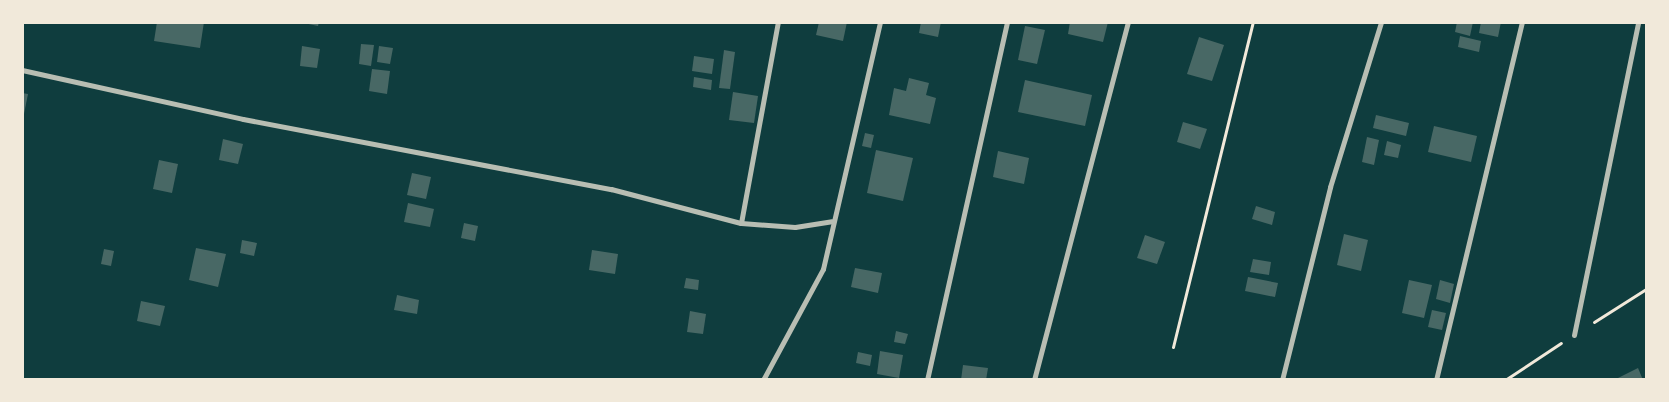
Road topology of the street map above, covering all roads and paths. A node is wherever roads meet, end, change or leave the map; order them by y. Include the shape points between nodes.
1 (778, 22) edge
2 (880, 22) edge
3 (1007, 22) edge
4 (1128, 22) edge
5 (1253, 22) edge
6 (1381, 22) edge
7 (1522, 22) edge
8 (1638, 22) edge
9 (22, 70) edge
10 (832, 221) junction
11 (741, 223) junction
12 (1574, 335) dead end
13 (1173, 347) dead end
14 (763, 380) edge
15 (927, 380) edge
16 (1034, 380) edge
17 (1282, 380) edge
18 (1436, 380) edge

1 - 11 street
2 - 10 street
3 - 15 street
4 - 16 street
5 - 13 path
6 - 17 street via 1330,186
7 - 18 street
8 - 12 street
9 - 11 street via 243,119 611,189
10 - 11 street via 795,226
10 - 14 street via 823,269

